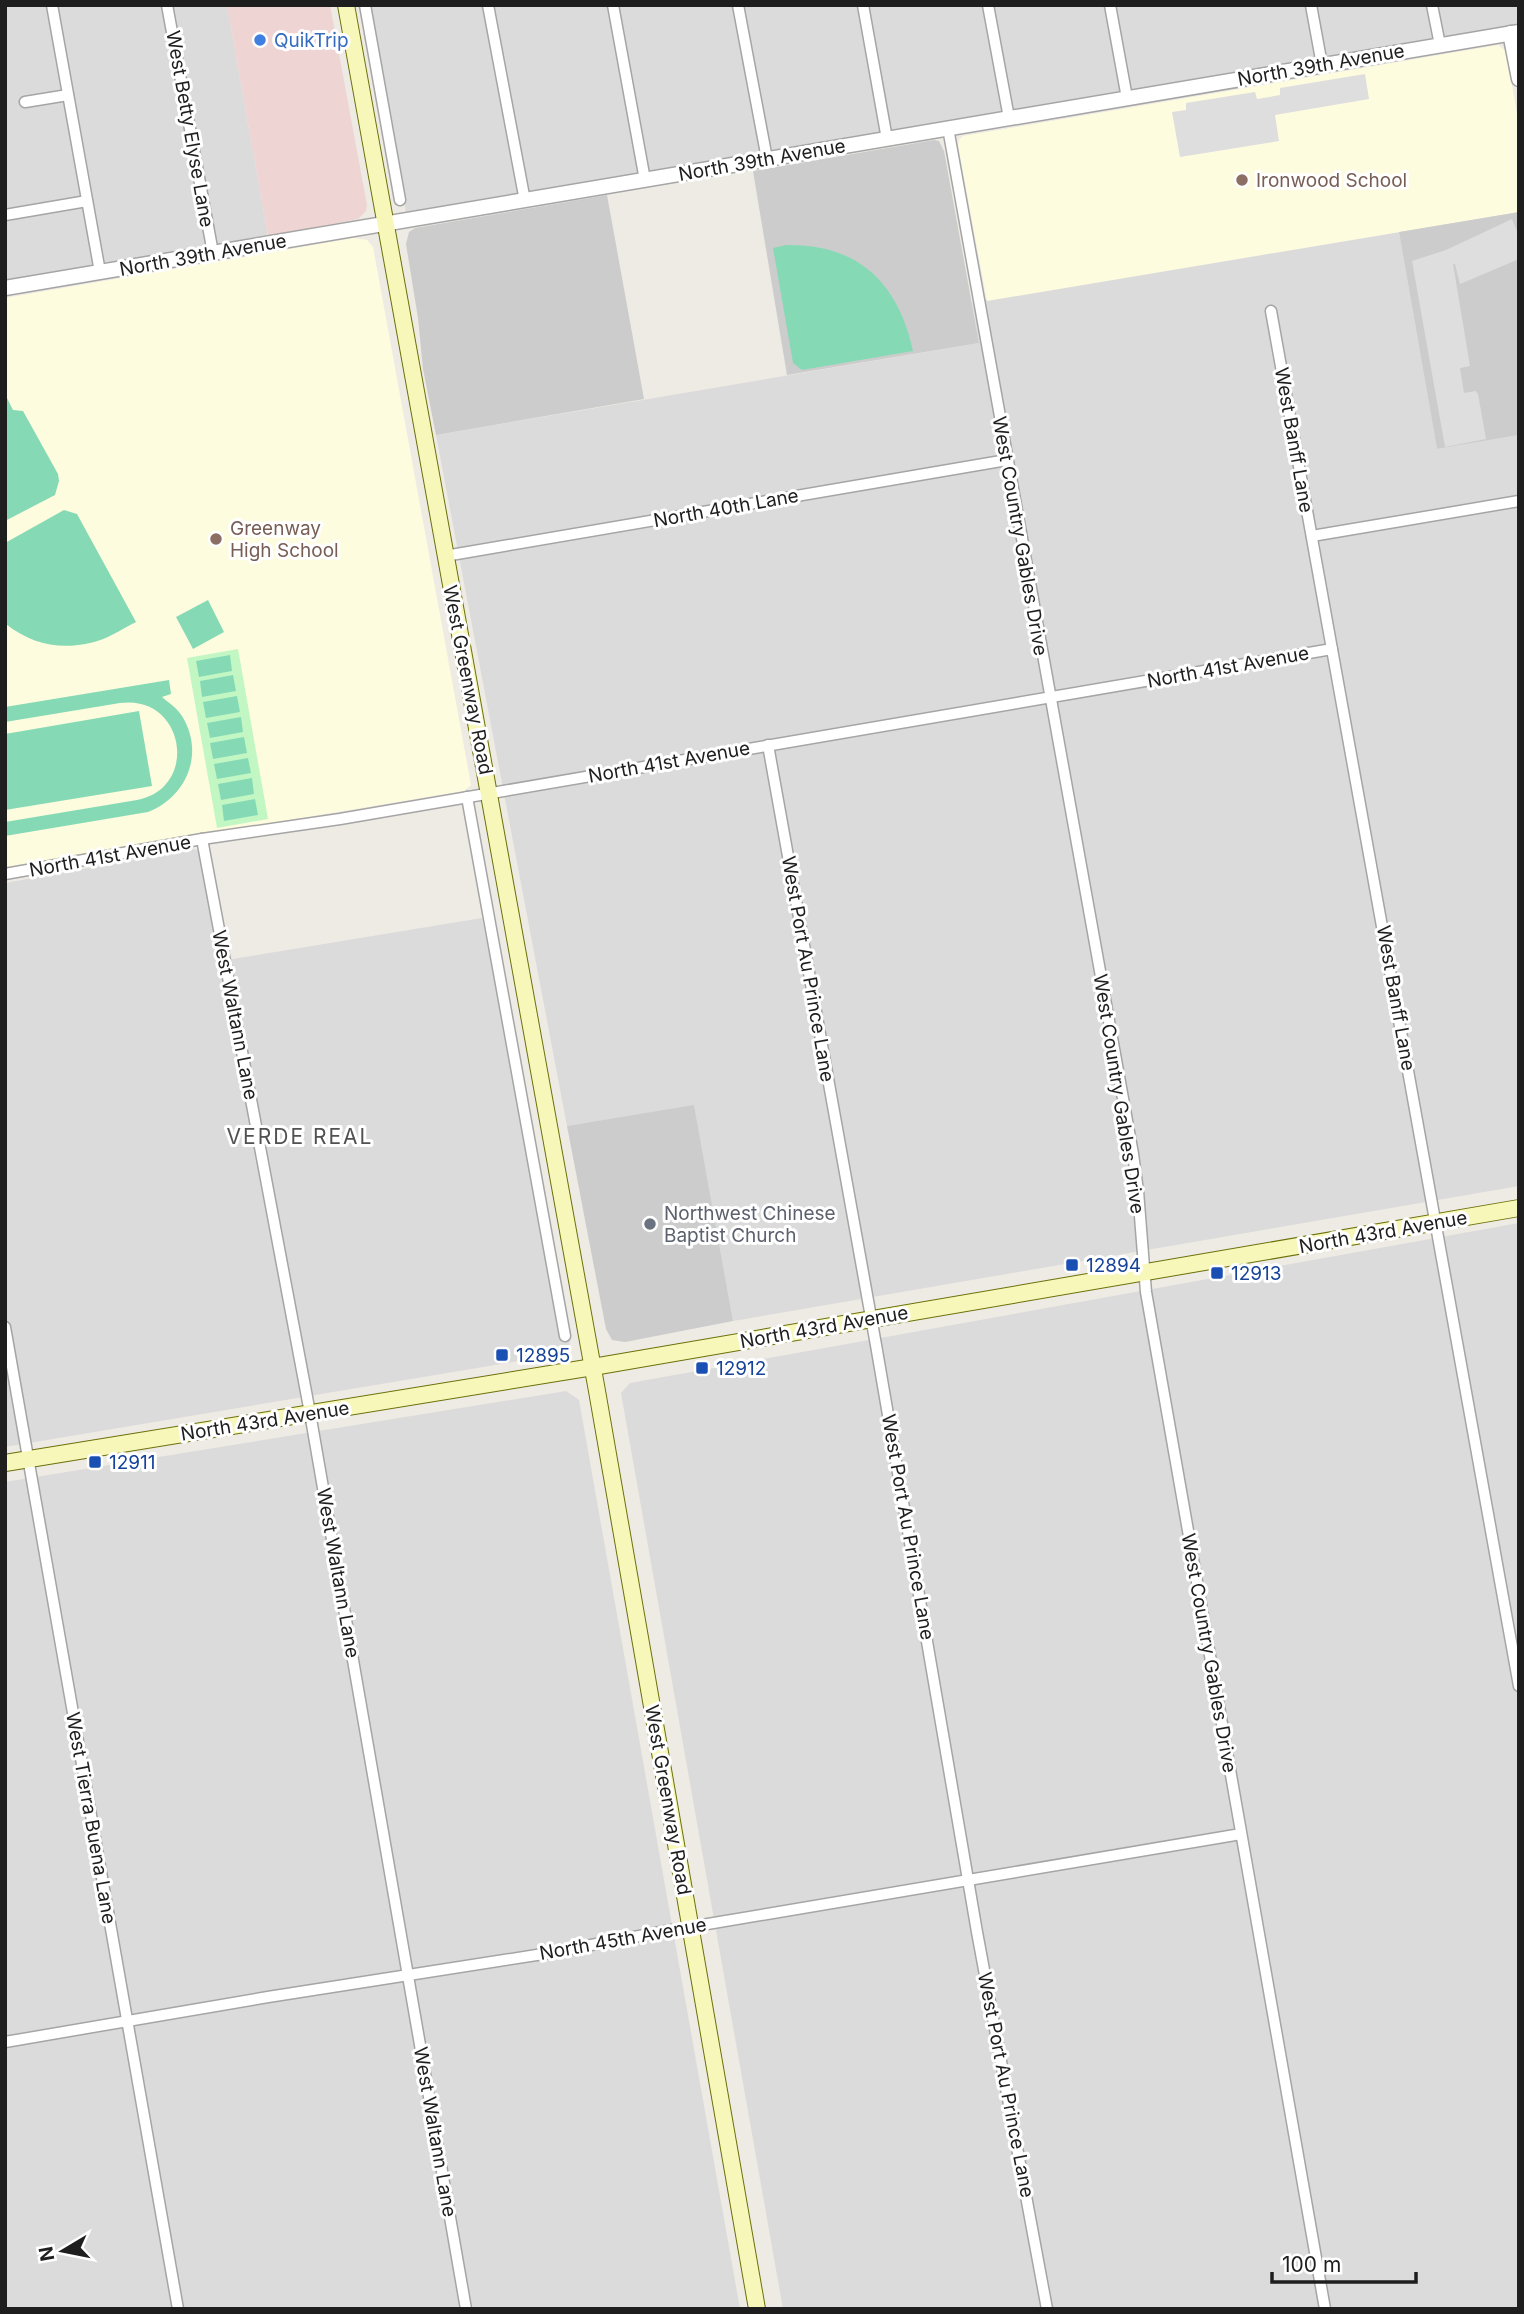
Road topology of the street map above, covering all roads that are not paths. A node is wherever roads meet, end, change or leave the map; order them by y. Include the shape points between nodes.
1 (52, 5) edge
2 (167, 5) edge
3 (346, 5) edge
4 (365, 5) edge
5 (488, 5) edge
6 (613, 5) edge
7 (738, 5) edge
8 (863, 5) edge
9 (988, 5) edge
10 (1110, 5) edge
11 (1311, 5) edge
12 (1432, 5) edge
13 (1515, 32) edge
14 (1440, 45) junction
15 (376, 65) junction
16 (1322, 65) junction
17 (358, 69) junction
18 (1519, 79) edge
19 (68, 95) junction
20 (1127, 98) junction
21 (25, 102) dead end
22 (1009, 118) junction
23 (948, 128) junction
24 (887, 139) junction
25 (767, 159) junction
26 (645, 180) junction
27 (87, 201) junction
28 (400, 201) dead end
29 (525, 201) junction
30 (5, 215) edge
31 (386, 225) junction
32 (213, 253) junction
33 (100, 272) junction
34 (5, 288) edge
35 (1271, 311) dead end
36 (1007, 460) junction
37 (1519, 501) edge
38 (1312, 536) junction
39 (444, 556) junction
40 (1332, 649) junction
41 (1050, 698) junction
42 (768, 745) junction
43 (489, 793) junction
44 (467, 797) junction
45 (202, 839) junction
46 (5, 874) edge
47 (1519, 1208) edge
48 (1437, 1222) junction
49 (1144, 1273) junction
50 (579, 1290) junction
51 (557, 1295) junction
52 (872, 1319) junction
53 (5, 1327) edge
54 (565, 1336) dead end
55 (593, 1367) junction
56 (310, 1413) junction
57 (30, 1459) junction
58 (5, 1463) edge
59 (1519, 1686) edge
60 (1241, 1834) junction
61 (969, 1880) junction
62 (689, 1927) junction
63 (408, 1976) junction
64 (126, 2021) junction
65 (5, 2042) edge
66 (178, 2309) edge
67 (466, 2309) edge
68 (757, 2309) edge
69 (1047, 2309) edge
70 (1325, 2309) edge

1 - 19 street
2 - 32 street, West Betty Elyse Lane
3 - 17 main road, West Greenway Road
4 - 15 street
5 - 29 street
6 - 26 street
7 - 25 street
8 - 24 street
9 - 22 street
10 - 20 street
11 - 16 street
12 - 14 street
13 - 14 street, North 39th Avenue
13 - 18 street
14 - 16 street, North 39th Avenue
15 - 17 street
15 - 28 street
16 - 20 street, North 39th Avenue
17 - 31 main road, West Greenway Road
19 - 21 street
19 - 27 street
20 - 22 street, North 39th Avenue
22 - 23 street, North 39th Avenue
23 - 24 street, North 39th Avenue
23 - 36 street, West Country Gables Drive
24 - 25 street, North 39th Avenue
25 - 26 street, North 39th Avenue
26 - 29 street, North 39th Avenue
27 - 30 street
27 - 33 street
29 - 31 street, North 39th Avenue
31 - 32 street, North 39th Avenue
31 - 39 main road, West Greenway Road
32 - 33 street, North 39th Avenue
33 - 34 street, North 39th Avenue
35 - 38 street, West Banff Lane
36 - 39 street, North 40th Lane
36 - 41 street, West Country Gables Drive
37 - 38 street
38 - 40 street, West Banff Lane
39 - 43 main road, West Greenway Road
40 - 41 street, North 41st Avenue
40 - 48 street, West Banff Lane
41 - 42 street, North 41st Avenue
41 - 49 street, West Country Gables Drive via 1133,1154
42 - 43 street, North 41st Avenue
42 - 52 street, West Port Au Prince Lane
43 - 44 street, North 41st Avenue
43 - 50 main road, West Greenway Road
44 - 45 street, North 41st Avenue
44 - 51 street, West Greenway Road
45 - 46 street, North 41st Avenue
45 - 56 street, West Waltann Lane
47 - 48 main road, North 43rd Avenue
48 - 49 main road, North 43rd Avenue
48 - 59 street, West Banff Lane
49 - 52 main road, North 43rd Avenue
49 - 60 street, West Country Gables Drive
50 - 51 street
50 - 55 main road, West Greenway Road
51 - 54 street, West Greenway Road
52 - 55 main road, North 43rd Avenue
52 - 61 street, West Port Au Prince Lane
53 - 57 street, West Tierra Buena Lane
55 - 56 main road, North 43rd Avenue
55 - 62 main road, West Greenway Road
56 - 57 main road, North 43rd Avenue
56 - 63 street, West Waltann Lane
57 - 58 main road, North 43rd Avenue
57 - 64 street, West Tierra Buena Lane
60 - 61 street, North 45th Avenue
60 - 70 street, West Country Gables Drive
61 - 62 street, North 45th Avenue
61 - 69 street, West Port Au Prince Lane
62 - 63 street, North 45th Avenue
62 - 68 main road, West Greenway Road
63 - 64 street, North 45th Avenue
63 - 67 street, West Waltann Lane
64 - 65 street, North 45th Avenue
64 - 66 street, West Tierra Buena Lane

